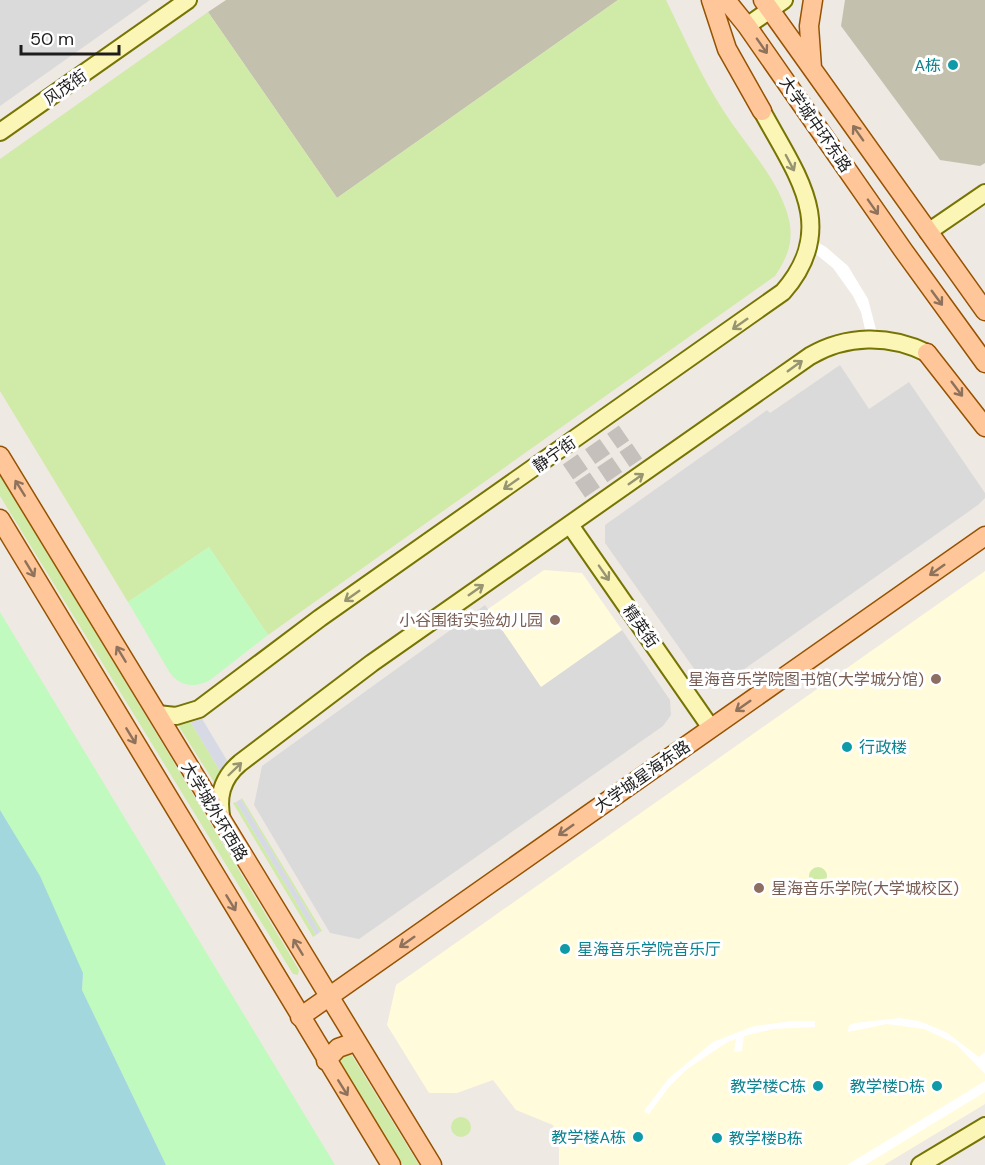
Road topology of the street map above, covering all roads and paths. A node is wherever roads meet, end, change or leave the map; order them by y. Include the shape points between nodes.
1 (188, 0) edge
2 (711, 0) edge
3 (726, 0) edge
4 (813, 0) edge
5 (772, 3) edge
6 (747, 26) junction
7 (813, 70) junction
8 (762, 111) joint
9 (0, 132) edge
10 (985, 192) edge
11 (928, 232) junction
12 (985, 311) edge
13 (927, 353) joint
14 (985, 363) edge
15 (985, 427) edge
16 (0, 456) edge
17 (0, 519) edge
18 (570, 525) junction
19 (985, 536) edge
20 (157, 714) junction
21 (711, 728) junction
22 (222, 822) junction
23 (328, 997) junction
24 (300, 1017) junction
25 (355, 1042) junction
26 (326, 1061) junction
27 (985, 1126) edge
28 (391, 1165) edge
29 (432, 1165) edge
30 (921, 1165) edge

1 - 9 street, 风茂街
2 - 8 main road via 727,50
3 - 6 main road, 大学城中环东路
4 - 7 main road via 809,38
5 - 6 street
5 - 7 main road, 大学城中环东路
6 -> 14 main road, 大学城中环东路
11 -> 7 main road, 大学城中环东路
8 -> 20 street, 静宁街 via 806,195 812,222 807,254 783,292 320,618 199,709 176,716
10 - 11 street
11 - 12 main road, 大学城中环东路
13 -> 15 main road
18 -> 13 street via 827,347 850,340 876,339
20 -> 16 main road, 大学城外环西路
17 -> 24 main road, 大学城外环西路
18 -> 21 street, 精英街
22 -> 18 street via 223,782 233,769 372,663
19 -> 21 main road, 大学城星海东路
20 - 22 main road, 大学城外环西路
21 -> 23 main road, 大学城星海东路
23 -> 22 main road, 大学城外环西路
23 - 24 main road, 大学城星海东路
23 - 25 main road, 大学城外环西路
24 - 26 main road, 大学城外环西路
25 - 26 main road via 338,1048
25 - 29 main road, 大学城外环西路
26 -> 28 main road, 大学城外环西路
27 - 30 street

